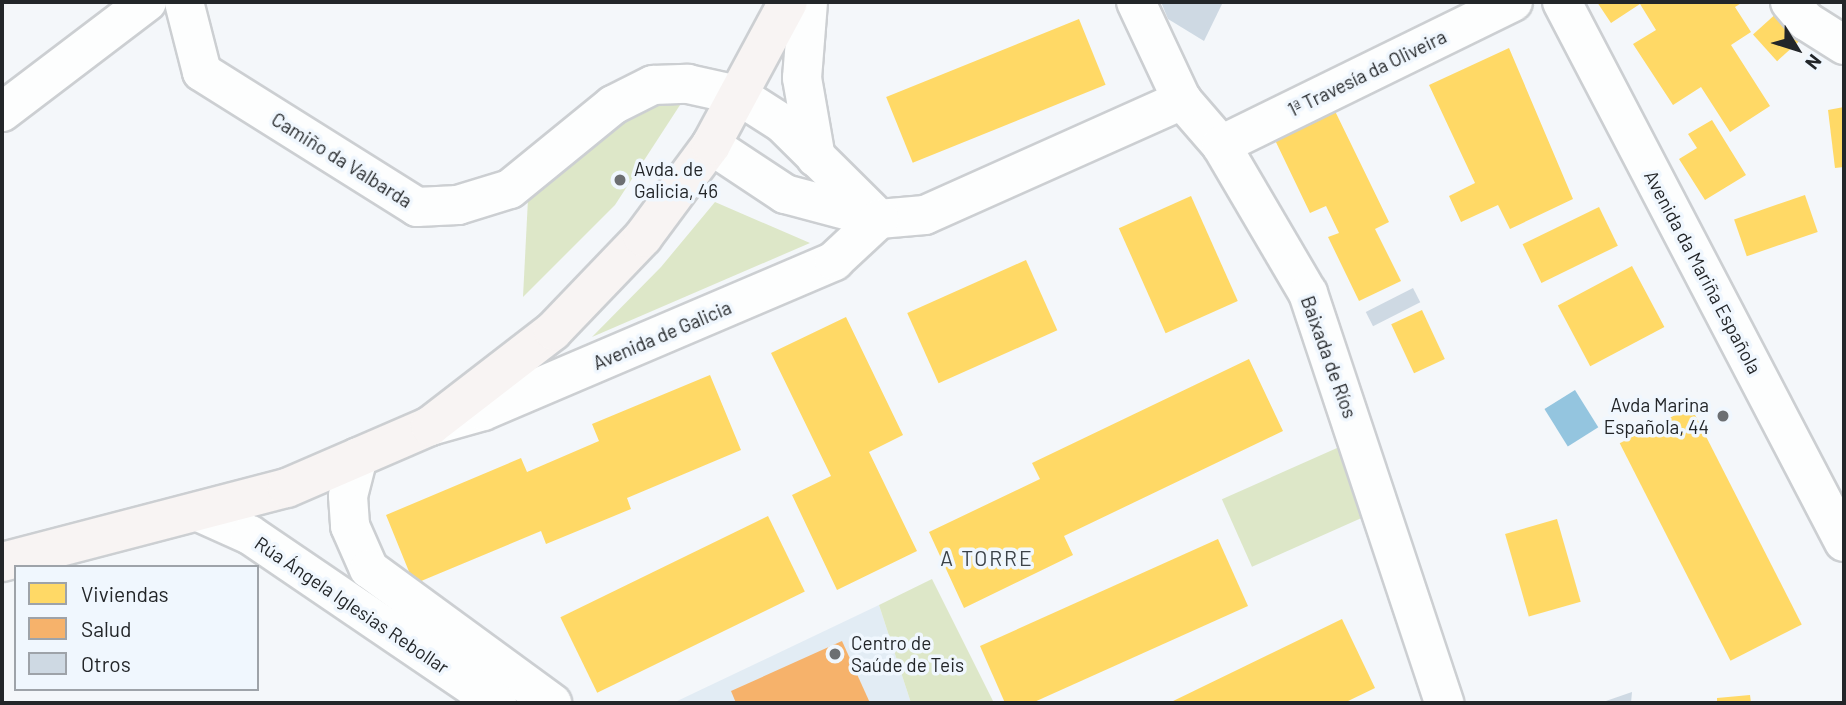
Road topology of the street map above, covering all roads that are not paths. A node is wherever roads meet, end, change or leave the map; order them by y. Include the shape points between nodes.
1 (147, 2) edge
2 (184, 2) edge
3 (788, 2) edge
4 (808, 2) edge
5 (1136, 2) edge
6 (1514, 2) edge
7 (1562, 2) edge
8 (1790, 2) edge
9 (1844, 45) edge
10 (738, 94) junction
11 (1182, 100) junction
12 (2, 112) edge
13 (711, 145) junction
14 (1221, 145) junction
15 (816, 158) junction
16 (879, 219) junction
17 (430, 426) junction
18 (358, 457) junction
19 (203, 514) junction
20 (1844, 542) edge
21 (2, 562) edge
22 (1437, 701) edge
23 (496, 703) edge
24 (552, 703) edge

1 - 12 street
2 - 10 street, Camiño da Valbarda via 202,72 417,207 458,205 510,190 613,105 653,85
3 - 10 main road, Avenida de Galicia
4 - 15 street via 802,78
5 - 11 street, Baixada de Ríos
6 - 14 street, 1ª Travesía da Oliveira
7 - 20 street, Avenida da Mariña Española
8 - 9 street via 1806,22
10 - 13 main road, Avenida de Galicia
10 - 15 street via 782,123
11 - 14 street, Baixada de Ríos
11 - 16 street via 925,215
13 - 16 street via 785,194
13 - 17 main road, Avenida de Galicia via 643,237 552,331
14 - 22 street, Baixada de Ríos via 1308,293
15 - 16 street
16 - 17 street, Avenida de Galicia via 834,261 483,411
17 - 18 main road, Avenida de Galicia
18 - 19 main road, Avenida de Galicia
18 - 24 street, Rúa Ángela Iglesias Rebollar via 348,496 350,526 369,569
19 - 21 main road, Avenida de Galicia
19 - 23 street, Rúa Ángela Iglesias Rebollar via 250,535

